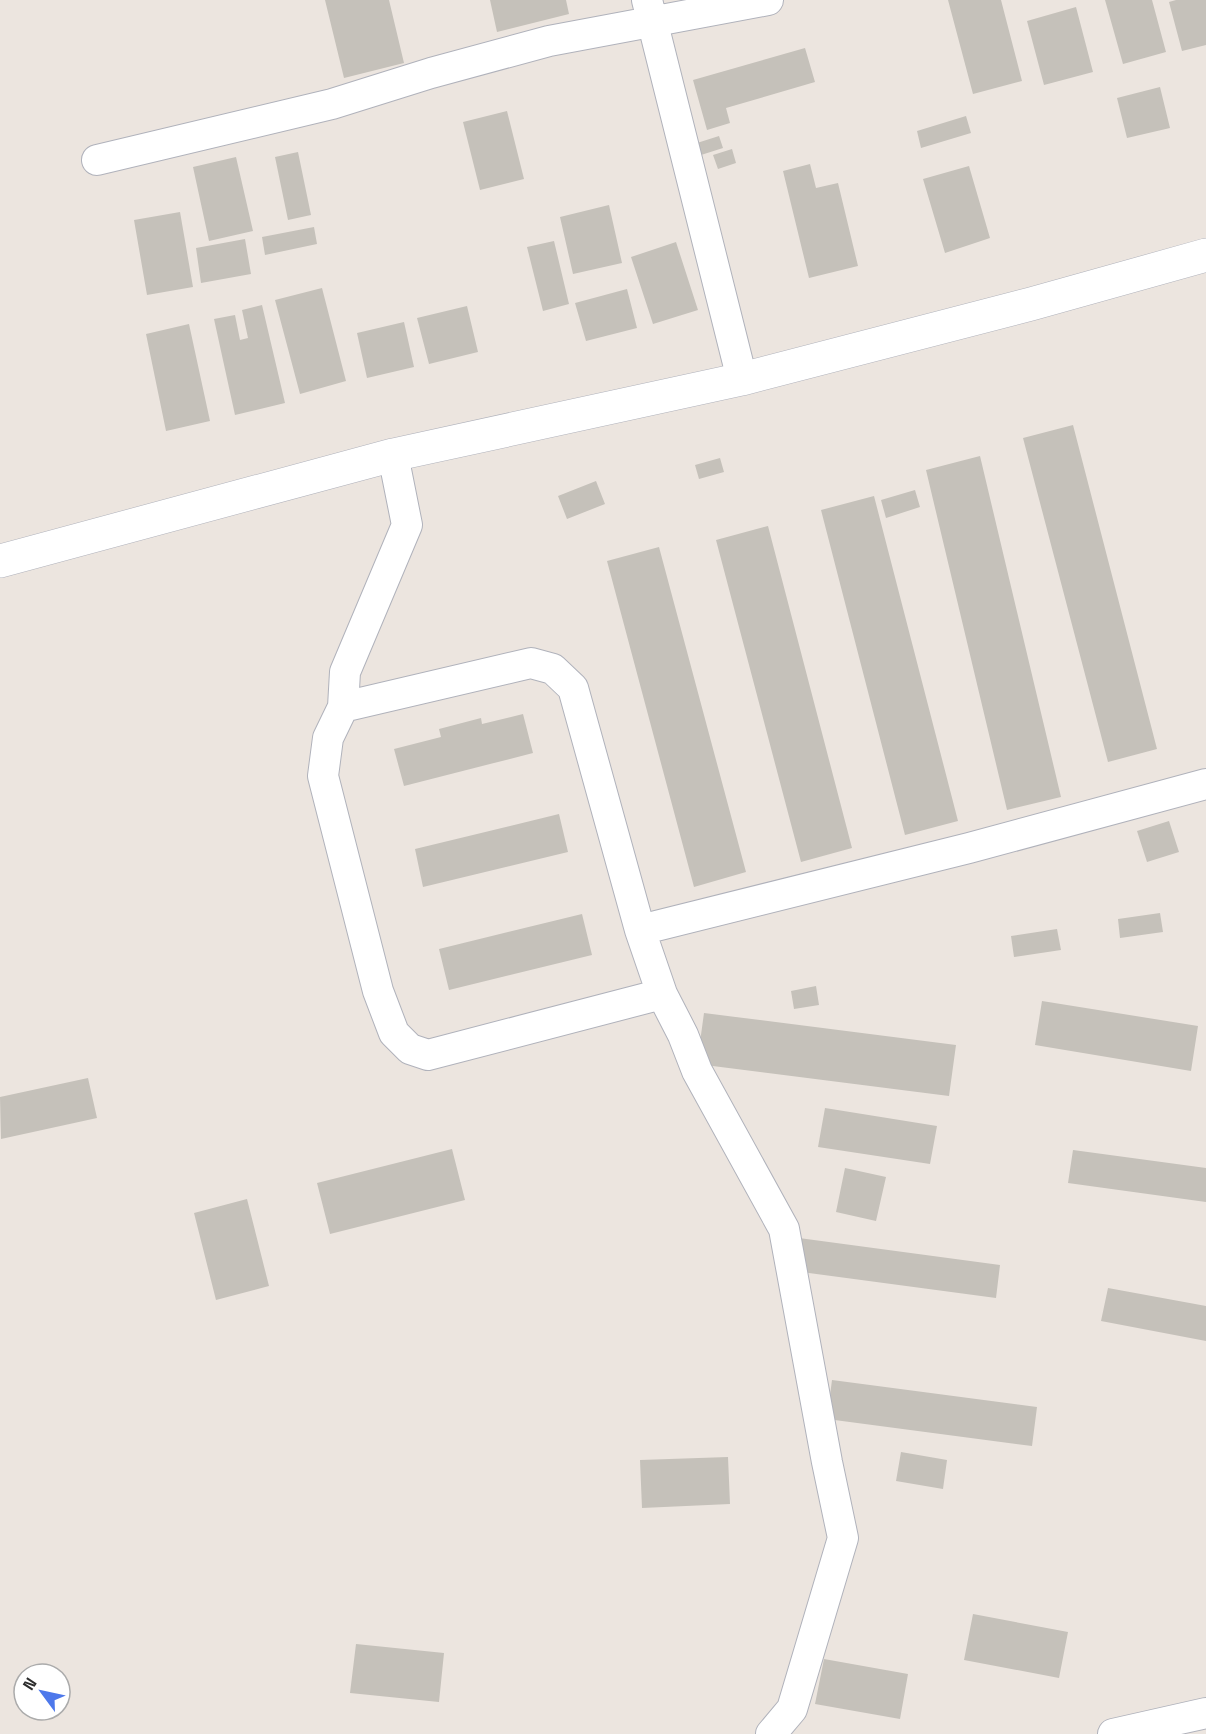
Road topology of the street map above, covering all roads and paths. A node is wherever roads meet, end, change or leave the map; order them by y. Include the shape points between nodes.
1 (768, 0) edge
2 (650, 11) edge
3 (98, 160) dead end
4 (1206, 255) edge
5 (742, 379) junction
6 (393, 455) junction
7 (0, 561) edge
8 (343, 707) junction
9 (1206, 784) edge
10 (640, 930) junction
11 (662, 994) junction
12 (1206, 1713) edge
13 (771, 1734) edge
14 (1113, 1734) edge

1 - 2 street
2 - 3 street via 332,104
2 - 5 street
4 - 5 main road
5 - 6 main road
6 - 7 main road
6 - 8 street via 407,525 345,672
8 - 10 street via 531,663 553,669 573,688
8 - 11 street via 328,738 323,776 378,991 394,1033 410,1049 429,1055
9 - 10 street
10 - 11 street
11 - 13 street via 697,1071 784,1229 843,1538 792,1709
12 - 14 street

